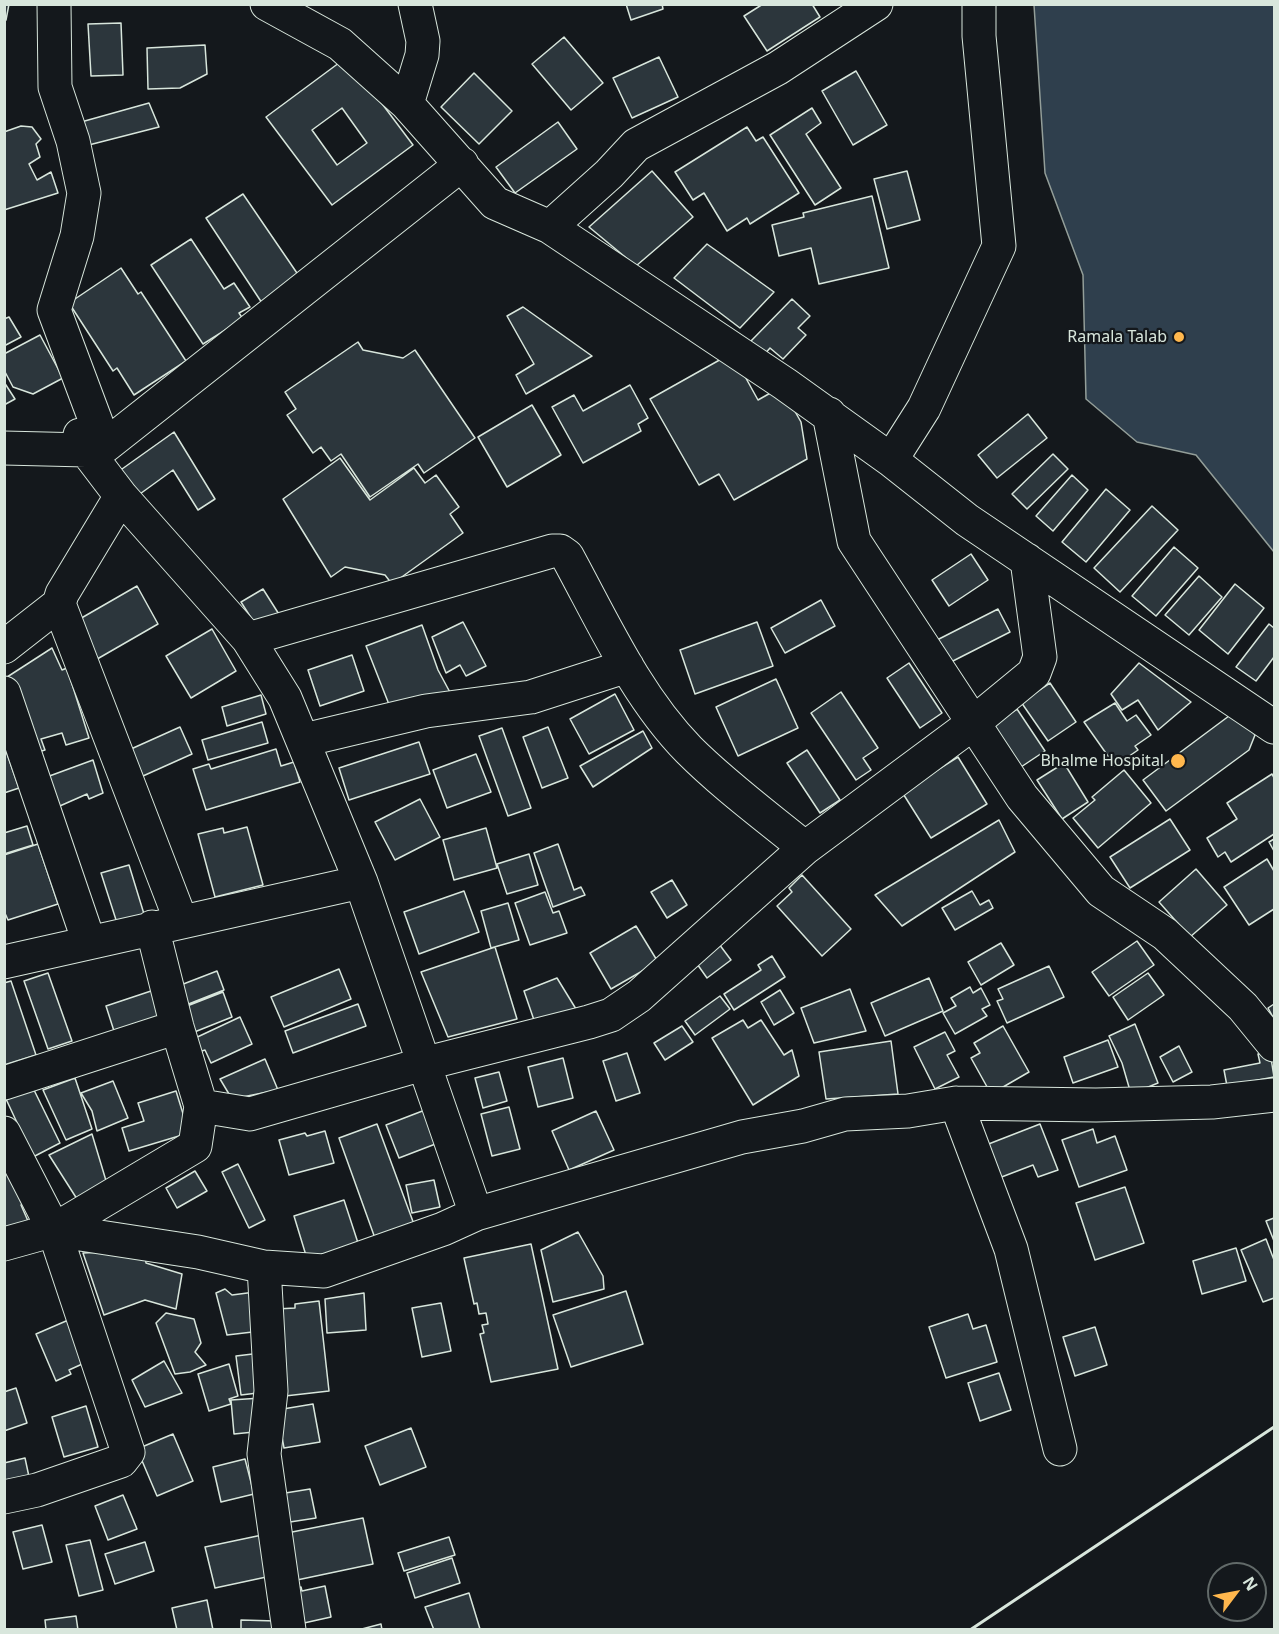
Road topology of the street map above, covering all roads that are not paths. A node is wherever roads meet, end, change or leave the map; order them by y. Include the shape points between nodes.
1 (54, 4) edge
2 (267, 4) edge
3 (415, 4) edge
4 (876, 4) edge
5 (978, 4) edge
6 (407, 104) junction
7 (462, 164) junction
8 (550, 227) junction
9 (829, 414) junction
10 (4, 438) edge
11 (90, 444) junction
12 (4, 448) edge
13 (891, 460) junction
14 (121, 496) junction
15 (1027, 560) junction
16 (59, 604) junction
17 (248, 639) junction
18 (4, 647) edge
19 (627, 666) junction
20 (4, 693) edge
21 (972, 724) junction
22 (1275, 727) edge
23 (304, 740) junction
24 (806, 848) junction
25 (361, 882) junction
26 (167, 924) junction
27 (89, 942) junction
28 (4, 962) edge
29 (177, 1027) junction
30 (1275, 1045) edge
31 (423, 1064) junction
32 (4, 1083) edge
33 (1275, 1095) edge
34 (956, 1103) junction
35 (201, 1106) junction
36 (4, 1133) edge
37 (476, 1214) junction
38 (54, 1230) junction
39 (4, 1244) edge
40 (264, 1267) junction
41 (1060, 1449) dead end
42 (4, 1497) edge
43 (289, 1629) edge

1 - 11 street via 56,87 84,193 77,236 54,310
2 - 6 street via 340,44
3 - 6 street via 422,55
4 - 8 street via 778,68 636,145
5 - 13 street via 999,246 924,408
6 - 7 street
7 - 8 street via 495,203
7 - 11 street
8 - 9 street
9 - 13 street
9 - 21 street via 854,541
10 - 11 street
11 - 12 street
11 - 14 street
13 - 15 street via 967,520
14 - 16 street
14 - 17 street
15 - 21 street via 1038,666
15 - 22 street
16 - 18 street
16 - 26 street
17 - 19 street via 552,550 567,556
17 - 23 street via 285,698
19 - 23 street via 531,697 426,711
19 - 24 street via 688,749
20 - 27 street
21 - 24 street
21 - 30 street via 1022,797 1101,891 1165,934 1243,1007
23 - 25 street
24 - 31 street via 667,973 611,1015
25 - 26 street
25 - 31 street
26 - 27 street
26 - 29 street
27 - 28 street
29 - 32 street
29 - 35 street
31 - 35 street via 250,1114
31 - 37 street
33 - 34 street via 1212,1102
34 - 37 street via 908,1111 845,1114 742,1137
34 - 41 street via 1011,1249
35 - 38 street via 195,1146
36 - 38 street
37 - 40 street via 324,1271
38 - 39 street
38 - 40 street via 198,1252
38 - 42 street via 128,1452 122,1461
40 - 43 street via 271,1391 264,1454

